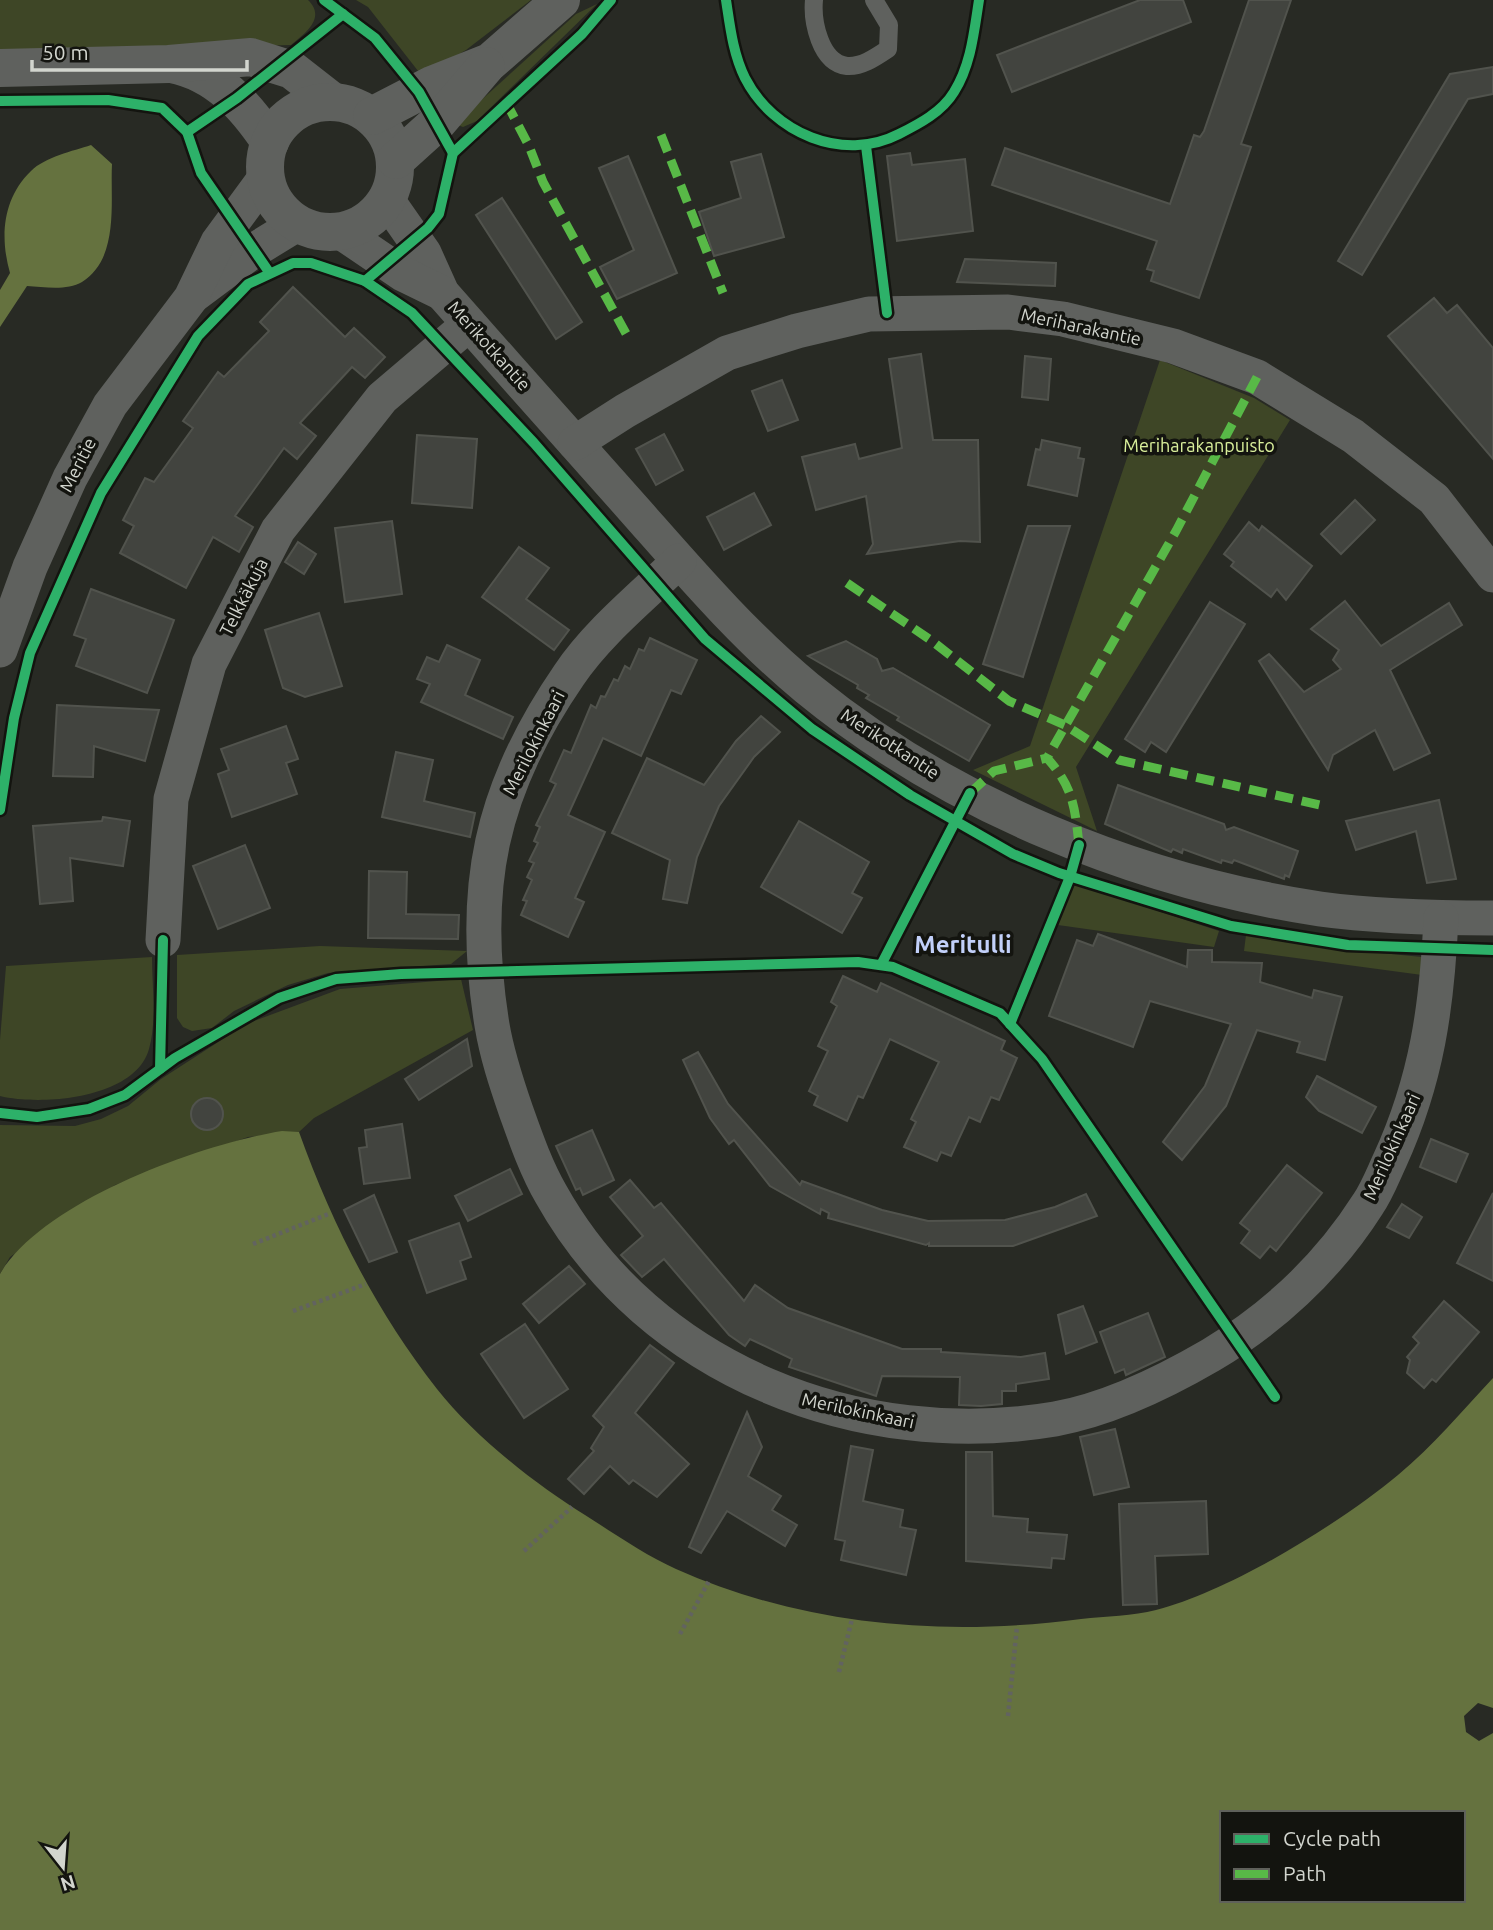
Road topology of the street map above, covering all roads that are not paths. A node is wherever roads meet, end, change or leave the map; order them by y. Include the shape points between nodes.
1 (561, 0) edge
2 (814, 0) edge
3 (874, 0) edge
4 (490, 62) junction
5 (170, 64) junction
6 (0, 68) edge
7 (332, 102) junction
8 (372, 116) junction
9 (267, 160) junction
10 (396, 160) junction
11 (387, 200) junction
12 (297, 224) junction
13 (341, 232) junction
14 (442, 293) junction
15 (191, 298) junction
16 (470, 324) junction
17 (575, 443) junction
18 (680, 561) junction
19 (1493, 575) edge
20 (0, 650) edge
21 (1441, 918) junction
22 (1493, 918) edge
23 (163, 940) dead end

1 - 4 street
2 - 3 lane via 815,29 829,56 845,66 869,62 888,49 889,25
4 - 8 street
4 - 10 street via 438,122
5 - 6 street
5 - 7 street via 251,57 292,70
5 - 9 street via 208,77 237,98
7 - 8 street
7 - 9 street via 311,104 292,114
8 - 10 street via 384,128
9 - 12 street via 271,196
9 - 15 street, Meritie
10 - 11 street via 396,176
11 - 13 street via 372,219
11 - 14 street, Merikotkantie via 424,253
12 - 13 street
12 - 15 street, Meritie
13 - 14 street, Merikotkantie via 403,274
14 - 16 street, Merikotkantie
15 - 20 street, Meritie via 110,405 70,478 30,567
16 - 17 street, Merikotkantie
16 - 23 street, Telkkäkuja via 382,398 278,530 209,664 171,799
17 - 18 street, Merikotkantie
17 - 19 street, Meriharakantie via 727,353 797,331 887,313 1009,312 1063,319 1173,346 1256,377 1353,436 1434,499
18 - 21 street, Merikotkantie via 807,688 863,729 921,767 1072,843 1186,880 1307,906
18 - 21 street, Merilokinkaari via 570,673 511,782 492,839 483,897 483,971 497,1056 528,1145 550,1193 580,1238 621,1287 695,1349 762,1385 810,1404 868,1417 920,1425 1004,1425 1059,1418 1120,1400 1176,1376 1235,1340 1293,1296 1334,1251 1370,1201 1411,1107 1428,1052 1438,995
21 - 22 street, Merikotkantie

